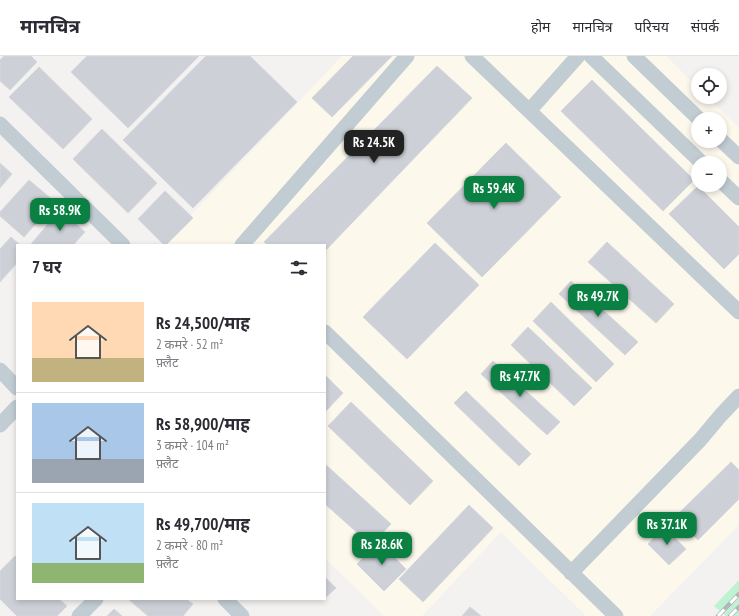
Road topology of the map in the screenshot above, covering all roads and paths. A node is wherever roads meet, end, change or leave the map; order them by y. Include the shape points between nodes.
1 (407, 56) edge
2 (472, 56) edge
3 (578, 56) edge
4 (591, 56) edge
5 (634, 56) edge
6 (529, 111) junction
7 (692, 112) edge
8 (0, 124) edge
9 (727, 146) edge
10 (695, 156) edge
11 (739, 157) edge
12 (727, 187) edge
13 (739, 198) edge
14 (122, 244) edge
15 (243, 244) edge
16 (739, 312) edge
17 (326, 333) edge
18 (0, 370) edge
19 (16, 387) edge
20 (739, 396) edge
21 (16, 408) edge
22 (0, 425) edge
23 (571, 573) junction
24 (95, 600) edge
25 (226, 600) edge
26 (79, 616) edge
27 (242, 616) edge
28 (616, 616) edge

1 - 15 lane
2 - 6 lane
3 - 6 lane
4 - 10 lane
5 - 7 lane
6 - 16 lane
8 - 14 lane
9 - 11 lane
12 - 13 lane
17 - 23 lane
18 - 19 lane
20 - 23 lane via 700,440
21 - 22 lane
23 - 28 lane
24 - 26 lane
25 - 27 lane

